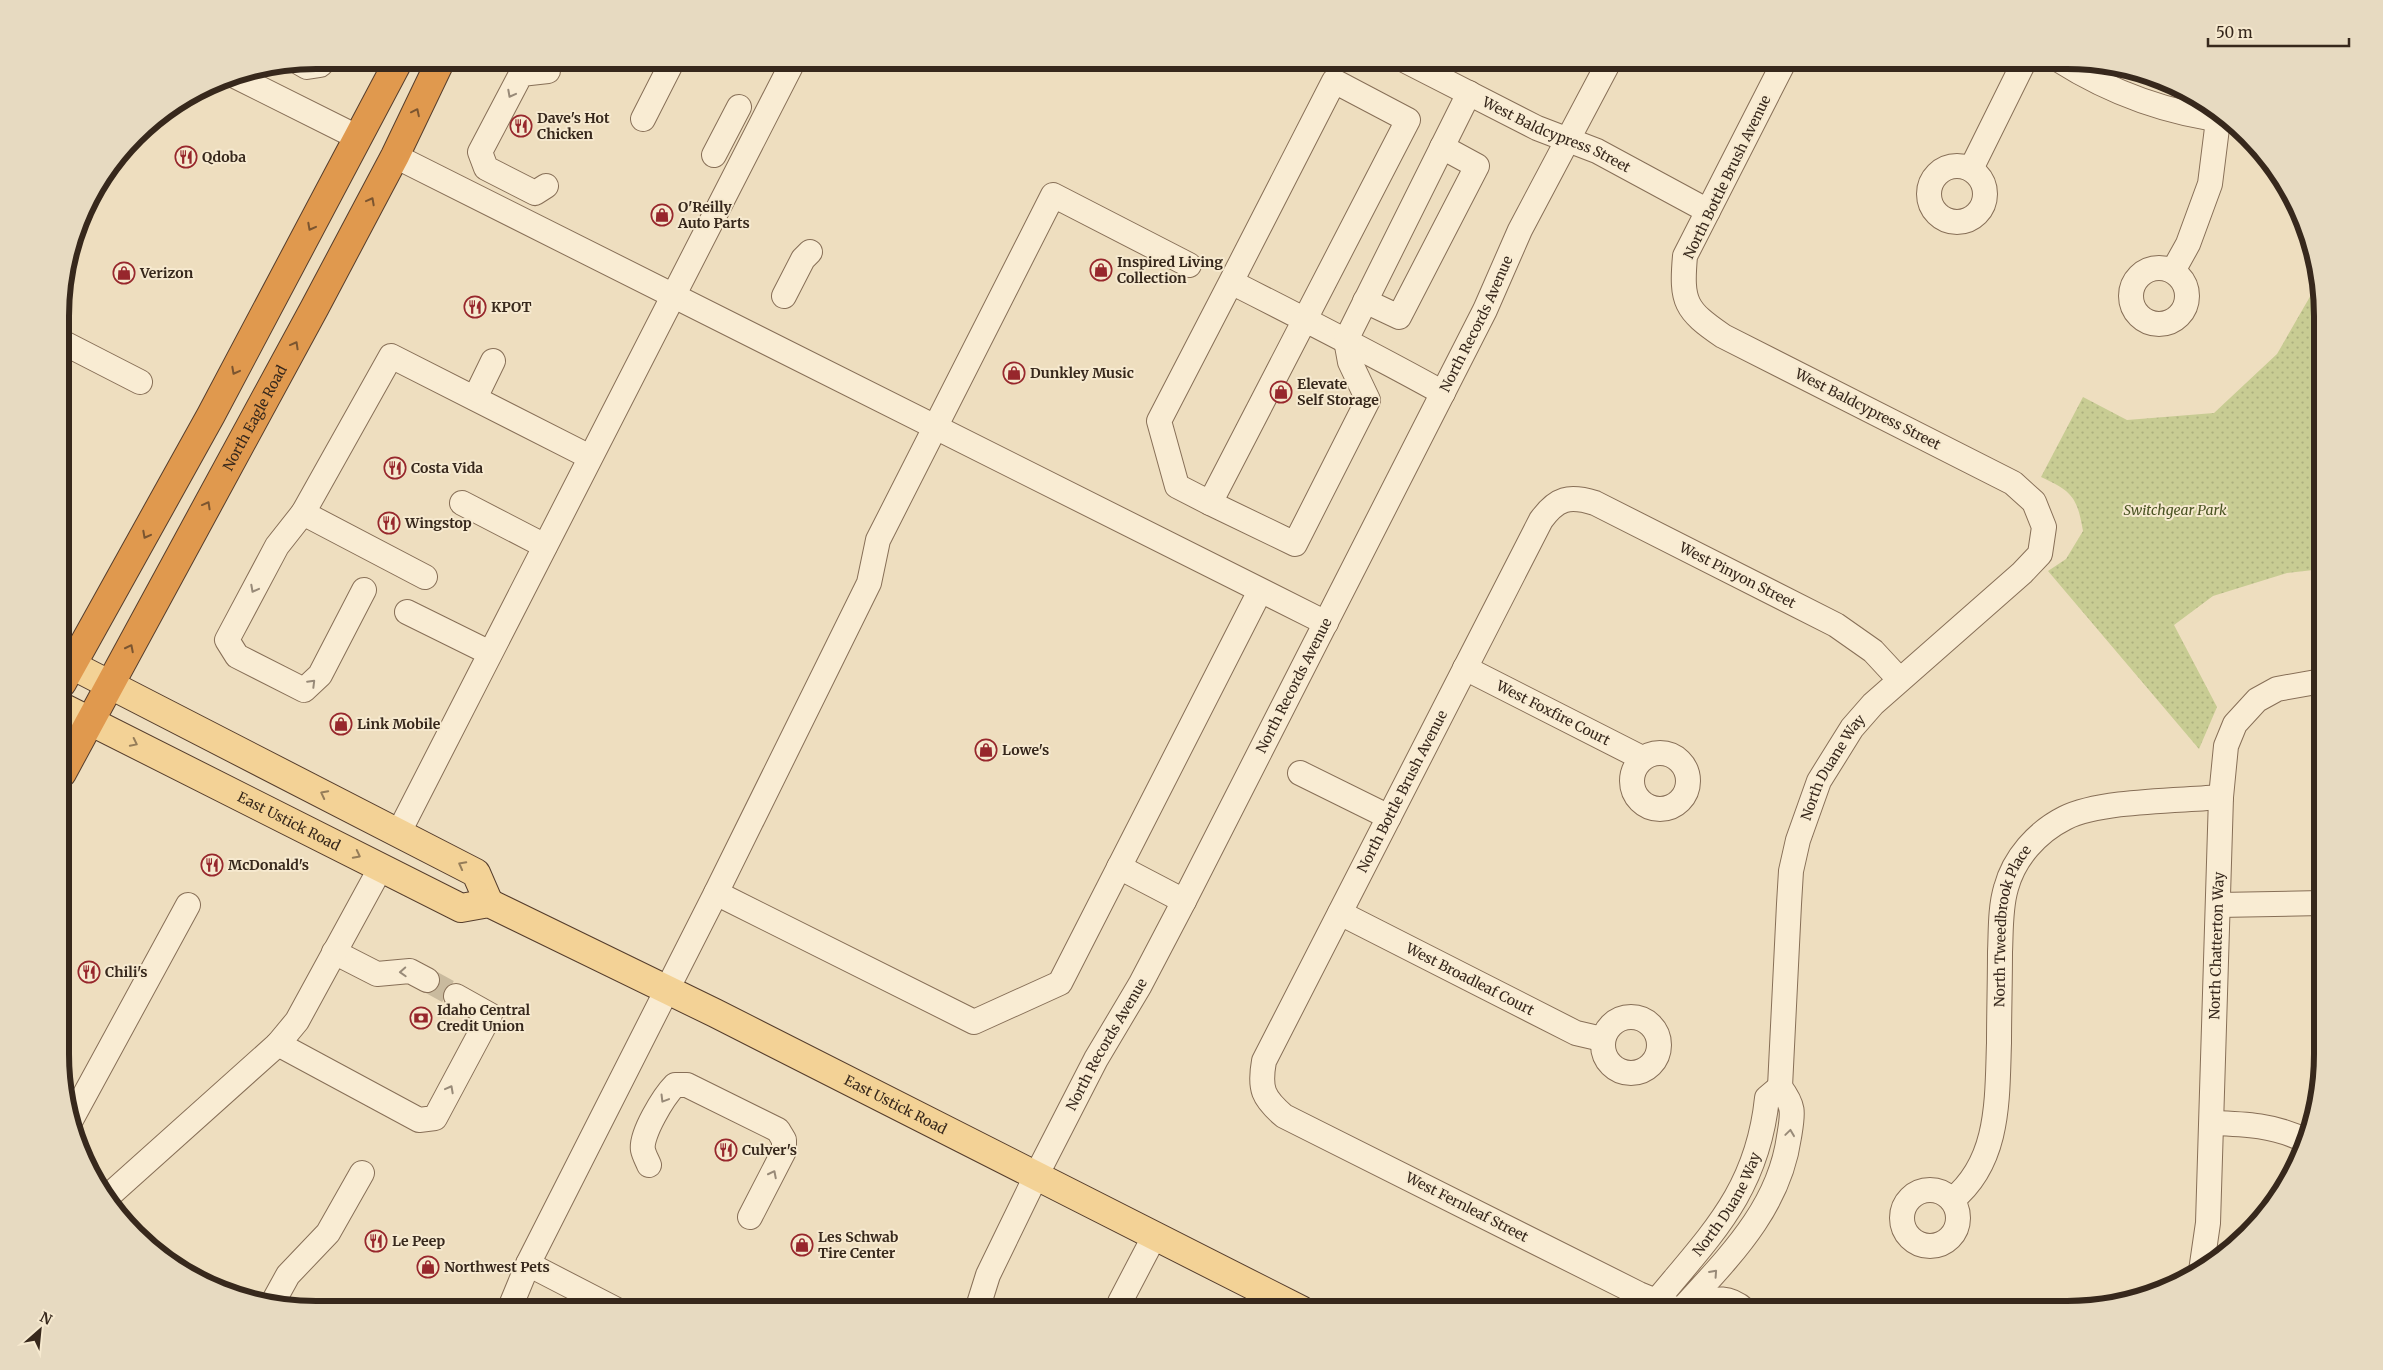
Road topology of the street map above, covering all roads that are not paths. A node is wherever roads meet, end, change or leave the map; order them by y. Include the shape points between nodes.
1 (394, 69) edge
2 (437, 69) edge
3 (668, 69) edge
4 (789, 69) edge
5 (1422, 69) edge
6 (1605, 69) edge
7 (1780, 69) edge
8 (2021, 69) edge
9 (2074, 69) edge
10 (548, 71) dead end
11 (243, 80) edge
12 (1469, 93) junction
13 (739, 107) dead end
14 (2216, 118) edge
15 (643, 119) dead end
16 (2223, 124) edge
17 (359, 138) junction
18 (1567, 140) junction
19 (1442, 147) junction
20 (714, 155) dead end
21 (395, 156) junction
22 (1971, 169) dead end
23 (546, 186) dead end
24 (1708, 211) junction
25 (810, 252) dead end
26 (1189, 265) dead end
27 (2173, 271) dead end
28 (1231, 282) junction
29 (673, 296) junction
30 (784, 296) dead end
31 (1684, 297) joint
32 (1365, 301) junction
33 (1304, 319) junction
34 (1346, 340) junction
35 (69, 346) edge
36 (494, 361) dead end
37 (140, 382) dead end
38 (1443, 393) junction
39 (475, 398) junction
40 (935, 427) junction
41 (590, 457) junction
42 (1562, 500) joint
43 (1210, 503) junction
44 (462, 504) dead end
45 (304, 513) junction
46 (2044, 527) joint
47 (545, 546) junction
48 (425, 577) dead end
49 (364, 590) dead end
50 (1260, 591) junction
51 (408, 612) dead end
52 (1326, 623) junction
53 (490, 653) junction
54 (69, 663) edge
55 (1465, 668) junction
56 (69, 671) edge
57 (1900, 679) junction
58 (2314, 682) edge
59 (110, 686) junction
60 (69, 711) edge
61 (90, 721) junction
62 (1642, 758) dead end
63 (69, 760) edge
64 (1300, 773) dead end
65 (2222, 797) junction
66 (1388, 818) junction
67 (399, 832) junction
68 (381, 866) junction
69 (1119, 867) junction
70 (716, 893) junction
71 (1184, 901) junction
72 (489, 903) junction
73 (2314, 903) edge
74 (188, 905) dead end
75 (2218, 905) junction
76 (1340, 913) junction
77 (334, 952) junction
78 (427, 980) tunnel mouth
79 (667, 989) junction
80 (456, 996) tunnel mouth
81 (1602, 1039) dead end
82 (278, 1044) junction
83 (1780, 1087) junction
84 (1264, 1094) joint
85 (75, 1112) edge
86 (2212, 1123) junction
87 (2300, 1138) edge
88 (649, 1165) dead end
89 (362, 1173) dead end
90 (1037, 1174) junction
91 (111, 1193) edge
92 (1952, 1200) dead end
93 (750, 1217) dead end
94 (1155, 1236) junction
95 (2202, 1261) edge
96 (528, 1264) junction
97 (275, 1298) edge
98 (513, 1301) edge
99 (600, 1301) edge
100 (980, 1301) edge
101 (1121, 1301) edge
102 (1283, 1301) edge
103 (1645, 1301) edge
104 (1656, 1301) edge
105 (1688, 1301) edge
106 (1713, 1301) edge
107 (1733, 1301) edge

1 - 17 highway
21 -> 2 highway, North Eagle Road
3 - 15 street
4 - 29 street
5 - 12 street, West Baldcypress Street
6 - 18 street, North Records Avenue
7 - 24 street, North Bottle Brush Avenue
8 - 22 street
9 - 14 street via 2133,97 2173,110
10 -> 23 street via 521,74 480,152 486,168 510,181 535,193
11 - 17 street
12 - 18 street, West Baldcypress Street
12 - 19 street
13 - 20 street
16 - 27 street via 2210,184 2188,244
17 -> 54 highway via 134,557
18 - 24 street, West Baldcypress Street via 1601,154
18 - 38 street, North Records Avenue via 1520,230 1485,310
19 - 32 street
19 - 32 street via 1477,166 1399,317
21 - 29 street
59 -> 21 highway, North Eagle Road
24 - 31 street, North Bottle Brush Avenue via 1685,256
25 - 30 street
26 - 40 street via 1053,195
28 - 33 street
28 - 33 street via 1334,81 1408,120
28 - 43 street via 1159,420 1177,486
29 - 40 street
29 - 41 street
31 - 46 street, West Baldcypress Street via 1692,310 1723,336 2013,483 2034,502
32 - 34 street
33 - 34 street
33 - 43 street
34 - 38 street
34 - 43 street via 1350,362 1368,400 1295,544
35 - 37 street
36 - 39 street
38 - 52 street, North Records Avenue
39 - 41 street
39 - 45 street via 391,356
40 - 50 street
40 - 70 street via 878,540 868,584
41 - 47 street
42 - 55 street, North Bottle Brush Avenue via 1541,520
42 - 57 street, West Pinyon Street via 1580,499 1595,503 1836,625 1873,651
44 - 47 street
45 - 48 street
45 -> 49 street via 277,546 227,640 237,656 304,690 320,675
46 - 57 street, North Duane Way via 2040,554 2022,573
47 - 53 street
50 - 52 street
50 - 69 street
51 - 53 street
52 - 71 street, North Records Avenue
53 - 67 street
55 - 62 street, West Foxfire Court
55 - 66 street, North Bottle Brush Avenue
56 - 59 main road
57 - 83 street, North Duane Way via 1858,722 1835,754 1819,781 1798,840 1789,904
58 - 65 street, North Chatterton Way via 2277,689 2256,700 2235,724 2226,746
59 - 61 highway, North Eagle Road
67 -> 59 main road
60 - 61 main road, East Ustick Road
61 - 63 highway, North Eagle Road
61 -> 68 main road, East Ustick Road
64 - 66 street
65 - 75 street, North Chatterton Way
65 - 92 street, North Tweedbrook Place via 2103,807 2066,817 2043,831 2019,857 2005,888 2001,920 1997,1099 1993,1130 1979,1168 1967,1188
66 - 76 street, North Bottle Brush Avenue
72 -> 67 main road via 476,872
68 - 72 main road, East Ustick Road via 461,908
68 - 77 street
69 - 70 street via 1060,983 974,1022
69 - 71 street
70 - 79 street
71 - 90 street, North Records Avenue via 1096,1059
72 - 79 main road, East Ustick Road
73 - 75 street
74 - 85 street
75 - 86 street, North Chatterton Way
76 - 81 street, West Broadleaf Court via 1576,1033
76 - 84 street, North Bottle Brush Avenue via 1264,1061 1261,1078
78 -> 77 street via 410,971 377,974
77 - 82 street via 297,1021
79 - 90 main road, East Ustick Road
79 - 96 street
82 -> 80 street via 419,1120 435,1118 490,1015
82 - 91 street
83 - 104 street, North Duane Way via 1767,1098 1759,1147 1732,1206
105 -> 83 street, North Duane Way via 1740,1245 1777,1185 1787,1153 1792,1118 1791,1102
84 - 103 street, West Fernleaf Street via 1284,1116
86 - 87 street via 2255,1124
86 - 95 street, North Chatterton Way via 2208,1223
93 -> 88 street via 784,1151 784,1140 778,1130 687,1085 675,1085 665,1095 644,1138 643,1150
89 - 97 street via 328,1233 288,1275
90 - 94 main road, East Ustick Road
90 - 100 street, North Records Avenue via 988,1275
94 - 101 street
94 - 102 main road, East Ustick Road
96 - 98 street
96 - 99 street
106 - 107 street

